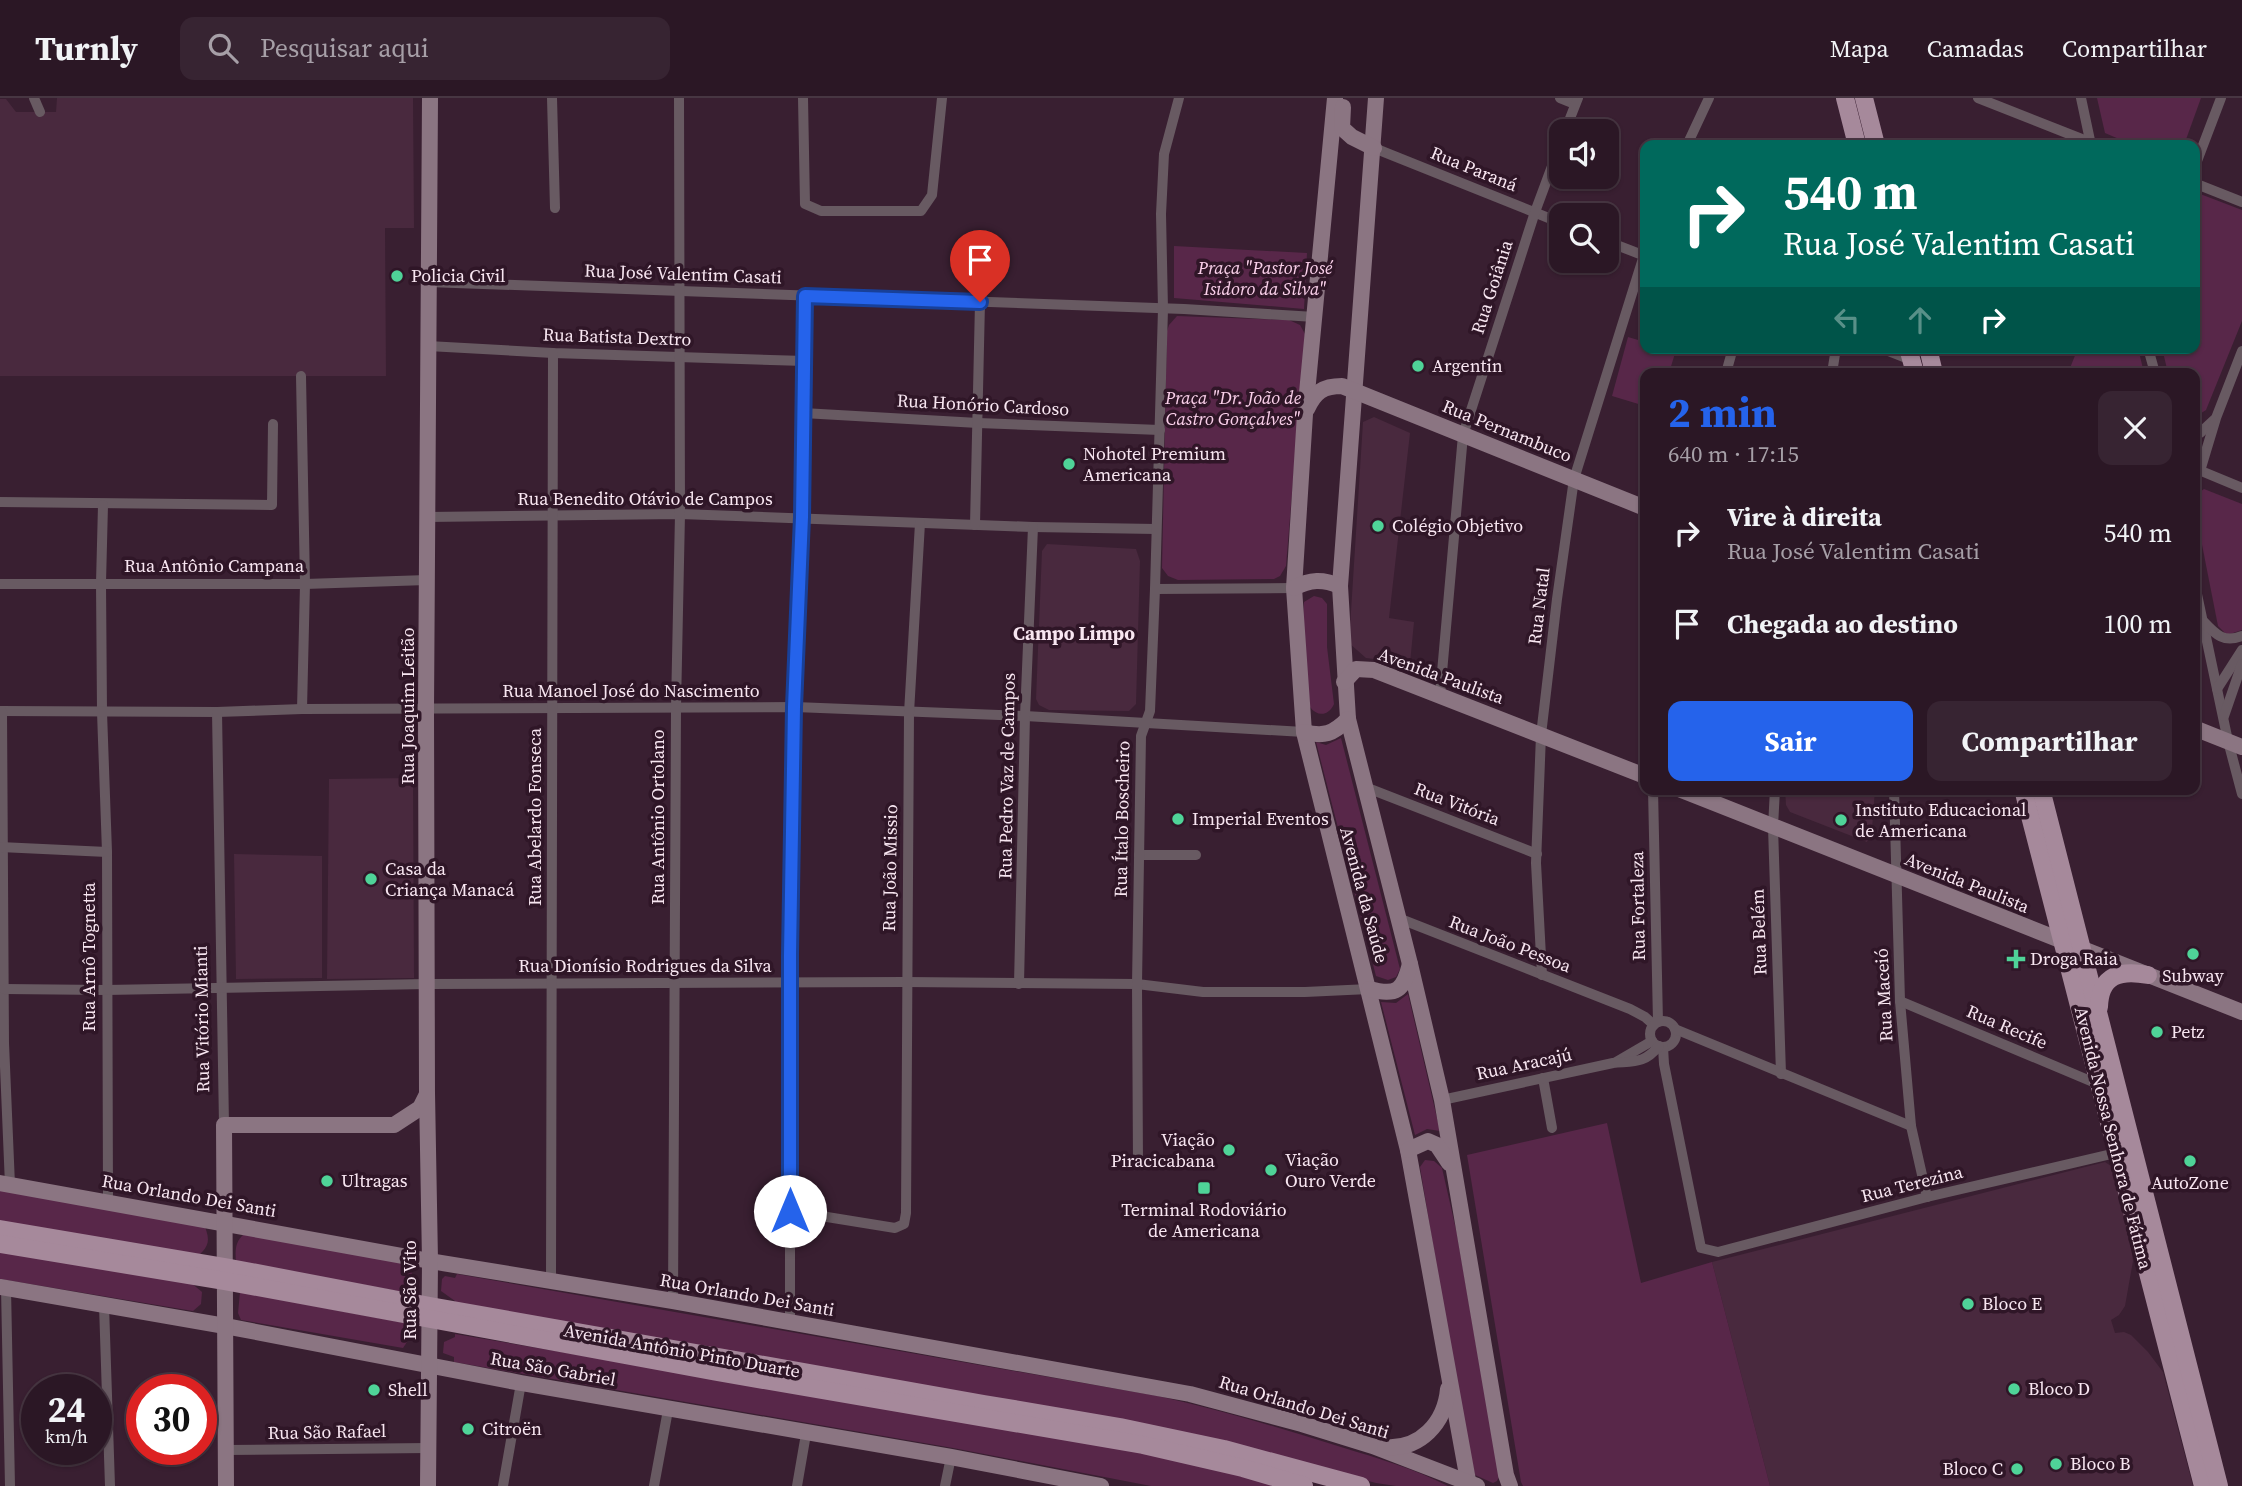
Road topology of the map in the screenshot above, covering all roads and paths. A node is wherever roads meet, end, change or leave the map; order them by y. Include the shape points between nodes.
1 (34, 98) edge
2 (552, 98) edge
3 (679, 98) edge
4 (803, 98) edge
5 (942, 98) edge
6 (1179, 98) edge
7 (1335, 98) edge
8 (1343, 98) edge
9 (1376, 98) edge
10 (1560, 98) edge
11 (1709, 98) edge
12 (1845, 98) edge
13 (1864, 98) edge
14 (1978, 98) edge
15 (2081, 98) edge
16 (2221, 98) edge
17 (429, 99) edge
18 (1577, 101) edge
19 (40, 112) dead end
20 (1570, 119) edge
21 (1690, 140) edge
22 (1856, 140) edge
23 (1875, 140) edge
24 (2083, 140) edge
25 (2092, 140) edge
26 (1374, 148) junction
27 (2200, 153) edge
28 (1549, 174) edge
29 (2200, 185) edge
30 (2242, 202) edge
31 (555, 208) dead end
32 (1535, 212) junction
33 (1549, 218) edge
34 (1619, 246) edge
35 (1640, 253) edge
36 (1640, 271) edge
37 (428, 282) junction
38 (680, 291) junction
39 (805, 296) junction
40 (980, 302) junction
41 (1163, 309) junction
42 (1315, 317) junction
43 (428, 346) junction
44 (2242, 351) edge
45 (553, 353) junction
46 (679, 357) junction
47 (1911, 360) edge
48 (805, 361) junction
49 (1928, 368) edge
50 (301, 376) dead end
51 (1354, 391) junction
52 (803, 413) junction
53 (1305, 414) junction
54 (2216, 418) junction
55 (978, 423) junction
56 (274, 424) dead end
57 (1160, 430) junction
58 (2200, 433) edge
59 (1463, 435) junction
60 (2200, 462) edge
61 (2200, 471) edge
62 (1574, 479) junction
63 (2242, 488) edge
64 (0, 502) edge
65 (103, 505) junction
66 (1640, 506) edge
67 (680, 514) junction
68 (553, 516) junction
69 (427, 517) junction
70 (802, 517) junction
71 (920, 523) junction
72 (975, 525) junction
73 (1032, 527) junction
74 (1157, 529) junction
75 (428, 580) junction
76 (101, 583) junction
77 (0, 584) edge
78 (304, 584) junction
79 (1340, 586) junction
80 (1155, 589) junction
81 (1294, 589) junction
82 (2200, 610) edge
83 (2204, 622) junction
84 (2242, 636) edge
85 (2242, 650) edge
86 (2242, 664) edge
87 (1344, 682) junction
88 (2217, 689) junction
89 (1440, 695) junction
90 (676, 707) junction
91 (794, 707) junction
92 (302, 709) junction
93 (552, 709) junction
94 (1, 710) edge
95 (426, 710) junction
96 (102, 712) junction
97 (217, 712) junction
98 (909, 713) junction
99 (1025, 716) junction
100 (1348, 719) junction
101 (2223, 719) junction
102 (1145, 723) junction
103 (2200, 730) edge
104 (1304, 732) junction
105 (1541, 735) junction
106 (2235, 744) edge
107 (1640, 774) edge
108 (1365, 788) junction
109 (2242, 794) edge
110 (1653, 795) edge
111 (1694, 795) edge
112 (1775, 795) edge
113 (1894, 795) edge
114 (2025, 795) edge
115 (2043, 795) edge
116 (1773, 827) junction
117 (1, 847) edge
118 (107, 852) junction
119 (1537, 854) junction
120 (1139, 855) junction
121 (1196, 855) dead end
122 (1897, 876) junction
123 (1398, 918) junction
124 (1, 936) edge
125 (2063, 942) junction
126 (2082, 950) junction
127 (1410, 964) junction
128 (1542, 975) junction
129 (2148, 975) junction
130 (906, 982) junction
131 (676, 983) junction
132 (790, 983) junction
133 (1019, 984) junction
134 (1137, 984) junction
135 (427, 985) junction
136 (553, 985) junction
137 (220, 988) junction
138 (4, 989) junction
139 (1369, 989) junction
140 (106, 990) junction
141 (1900, 1001) junction
142 (2242, 1012) edge
143 (2098, 1014) junction
144 (1654, 1025) junction
145 (1666, 1041) junction
146 (2, 1043) edge
147 (1781, 1074) junction
148 (1543, 1077) junction
149 (2100, 1085) junction
150 (427, 1093) junction
151 (1442, 1100) junction
152 (224, 1125) junction
153 (394, 1125) junction
154 (1911, 1126) junction
155 (1552, 1128) dead end
156 (428, 1146) junction
157 (1408, 1150) junction
158 (2125, 1151) junction
159 (1139, 1163) dead end
160 (1454, 1171) junction
161 (5, 1184) edge
162 (1927, 1197) junction
163 (108, 1201) junction
164 (790, 1211) junction
165 (224, 1222) junction
166 (0, 1229) edge
167 (0, 1244) edge
168 (430, 1261) junction
169 (225, 1274) junction
170 (551, 1281) junction
171 (3, 1287) edge
172 (673, 1301) junction
173 (104, 1305) junction
174 (430, 1313) junction
175 (790, 1323) junction
176 (225, 1326) junction
177 (430, 1366) junction
178 (1449, 1376) junction
179 (521, 1383) junction
180 (668, 1410) junction
181 (806, 1434) junction
182 (1373, 1446) junction
183 (429, 1448) junction
184 (226, 1450) junction
185 (951, 1457) junction
186 (1095, 1485) edge
187 (1471, 1485) edge
188 (10, 1486) edge
189 (110, 1486) edge
190 (226, 1486) edge
191 (428, 1486) edge
192 (503, 1486) edge
193 (654, 1486) edge
194 (797, 1486) edge
195 (945, 1486) edge
196 (1304, 1486) edge
197 (1361, 1486) edge
198 (1510, 1486) edge
199 (2203, 1486) edge
200 (2219, 1486) edge

1 - 19 street
2 - 31 street
3 - 38 street, Rua Antônio Ortolano
4 - 5 street via 805,204 821,211 922,211 932,195
6 - 41 street, Rua Ítalo Boscheiro via 1164,154
7 - 42 main road, Avenida da Saúde
8 - 26 main road via 1342,128
9 - 26 main road, Avenida da Saúde
10 - 18 street
11 - 21 street
12 - 22 main road
13 - 23 main road
14 - 24 street
15 - 25 street
16 - 27 street
17 - 37 main road, Rua Joaquim Leitão
18 - 20 street
26 - 32 street, Rua Paraná
26 - 51 main road, Avenida da Saúde
28 - 32 street, Rua Goiânia
29 - 30 street
32 - 33 street, Rua Paraná
32 - 59 street, Rua Goiânia
34 - 35 street
36 - 62 street, Rua Natal
37 - 38 street, Rua José Valentim Casati
37 - 43 main road, Rua Joaquim Leitão
38 - 39 street, Rua José Valentim Casati
38 - 46 street, Rua Antônio Ortolano
39 - 40 street, Rua José Valentim Casati
39 - 48 street
40 - 41 street, Rua José Valentim Casati
40 - 55 street
41 - 42 street, Rua José Valentim Casati
41 - 57 street, Rua Ítalo Boscheiro
42 - 53 main road, Avenida da Saúde
43 - 45 street, Rua Batista Dextro
43 - 69 main road, Rua Joaquim Leitão
44 - 54 street
45 - 46 street, Rua Batista Dextro
45 - 68 street, Rua Abelardo Fonseca
46 - 48 street, Rua Batista Dextro
46 - 67 street, Rua Antônio Ortolano
47 - 49 street
48 - 52 street
50 - 78 street
51 - 53 main road via 1325,387 1313,396
51 - 59 main road, Rua Pernambuco
51 - 79 main road, Avenida da Saúde
52 - 55 street, Rua Honório Cardoso
52 - 70 street
53 - 81 main road, Avenida da Saúde
54 - 58 street
54 - 60 street
55 - 57 street, Rua Honório Cardoso
55 - 72 street
56 - 65 street via 272,505
57 - 74 street, Rua Ítalo Boscheiro
59 - 62 main road, Rua Pernambuco
59 - 89 street, Rua Goiânia
61 - 63 street
62 - 66 main road, Rua Pernambuco
62 - 105 street, Rua Natal
64 - 65 street
65 - 76 street, Rua Arnô Tognetta
67 - 68 street, Rua Benedito Otávio de Campos
67 - 70 street, Rua Benedito Otávio de Campos
67 - 90 street, Rua Antônio Ortolano
68 - 69 street, Rua Benedito Otávio de Campos
68 - 93 street, Rua Abelardo Fonseca
69 - 75 main road, Rua Joaquim Leitão
70 - 71 street, Rua Benedito Otávio de Campos
70 - 91 street
71 - 72 street, Rua Benedito Otávio de Campos
71 - 98 street, Rua João Missio
72 - 73 street, Rua Benedito Otávio de Campos
73 - 74 street, Rua Benedito Otávio de Campos
73 - 99 street, Rua Pedro Vaz de Campos
74 - 80 street, Rua Ítalo Boscheiro
75 - 78 street, Rua Antônio Campana
75 - 95 main road, Rua Joaquim Leitão
76 - 77 street, Rua Antônio Campana
76 - 78 street, Rua Antônio Campana
76 - 96 street, Rua Arnô Tognetta
78 - 92 street
79 - 81 main road via 1316,580
79 - 87 main road, Avenida da Saúde
80 - 81 street
80 - 102 street, Rua Ítalo Boscheiro via 1150,711
81 - 104 main road, Avenida da Saúde
82 - 83 street
83 - 84 street via 2221,637
83 - 88 street
85 - 88 street
86 - 101 street
87 - 89 main road, Avenida Paulista via 1356,669 1367,668
87 - 100 main road, Avenida da Saúde
88 - 101 street
89 - 105 main road, Avenida Paulista
90 - 91 street, Rua Manoel José do Nascimento
90 - 93 street, Rua Manoel José do Nascimento
90 - 131 street, Rua Antônio Ortolano
91 - 98 street, Rua Manoel José do Nascimento
91 - 132 street
92 - 95 street, Rua Manoel José do Nascimento
92 - 97 street, Rua Manoel José do Nascimento
93 - 95 street, Rua Manoel José do Nascimento
93 - 136 street, Rua Abelardo Fonseca
94 - 96 street, Rua Manoel José do Nascimento
94 - 117 street
95 - 135 main road, Rua Joaquim Leitão
96 - 97 street, Rua Manoel José do Nascimento
96 - 118 street, Rua Arnô Tognetta
97 - 137 street, Rua Vitório Mianti
98 - 99 street, Rua Manoel José do Nascimento
98 - 130 street, Rua João Missio
99 - 102 street, Rua Manoel José do Nascimento
99 - 133 street, Rua Pedro Vaz de Campos
100 - 104 main road via 1330,734
100 - 108 main road, Avenida da Saúde
101 - 106 street
102 - 104 street, Rua Manoel José do Nascimento
102 - 120 street, Rua Ítalo Boscheiro via 1140,736
103 - 106 main road
104 - 139 main road, Avenida da Saúde
105 - 107 main road, Avenida Paulista
105 - 119 street, Rua Natal
106 - 109 street
108 - 119 street, Rua Vitória
108 - 123 main road, Avenida da Saúde
110 - 144 street, Rua Fortaleza
111 - 116 main road, Avenida Paulista
112 - 116 street, Rua Belém
113 - 122 street, Rua Maceió
114 - 125 main road, Avenida Nossa Senhora de Fátima
115 - 126 main road, Avenida Nossa Senhora de Fátima
116 - 122 main road, Avenida Paulista
116 - 147 street, Rua Belém
117 - 118 street
117 - 124 street
118 - 140 street, Rua Arnô Tognetta
119 - 128 street, Rua Natal
120 - 121 street
120 - 134 street, Rua Ítalo Boscheiro
122 - 125 main road, Avenida Paulista
122 - 141 street, Rua Maceió
123 - 127 main road, Avenida da Saúde
123 - 128 street, Rua João Pessoa
124 - 138 street
125 - 126 main road, Avenida Paulista
125 - 149 main road, Avenida Nossa Senhora de Fátima
126 - 129 main road, Avenida Paulista
126 - 143 main road, Avenida Nossa Senhora de Fátima
127 - 139 main road via 1401,987 1393,993
127 - 151 main road, Avenida da Saúde
128 - 144 street, Rua João Pessoa via 1637,1012
129 - 142 main road, Avenida Paulista
129 - 143 main road via 2116,974 2099,1000
130 - 132 street, Rua Dionísio Rodrigues da Silva
130 - 133 street, Rua Dionísio Rodrigues da Silva
130 - 164 street, Rua João Missio via 904,1224 895,1228
131 - 132 street, Rua Dionísio Rodrigues da Silva
131 - 136 street, Rua Dionísio Rodrigues da Silva
131 - 172 street, Rua Antônio Ortolano
132 - 164 street
133 - 134 street, Rua Dionísio Rodrigues da Silva
134 - 139 street, Rua Dionísio Rodrigues da Silva via 1193,992
134 - 159 street, Rua Ítalo Boscheiro
135 - 136 street, Rua Dionísio Rodrigues da Silva
135 - 137 street, Rua Dionísio Rodrigues da Silva
135 - 150 main road, Rua Joaquim Leitão
136 - 170 street, Rua Abelardo Fonseca
137 - 140 street, Rua Dionísio Rodrigues da Silva
137 - 152 street, Rua Vitório Mianti
138 - 140 street, Rua Dionísio Rodrigues da Silva
138 - 146 street
139 - 157 main road, Avenida da Saúde
140 - 163 street, Rua Arnô Tognetta
141 - 149 street, Rua Recife
141 - 154 street, Rua Maceió
143 - 158 main road, Avenida Nossa Senhora de Fátima
144 - 145 street, Rua Fortaleza via 1650,1032
144 - 145 street, Rua João Pessoa via 1670,1023
145 - 147 street via 1717,1047
145 - 148 street, Rua Aracajú via 1646,1059
145 - 162 street, Rua Terezina via 1664,1064 1701,1248 1718,1252
146 - 161 street
147 - 154 street
148 - 151 street, Rua Aracajú
148 - 155 street
149 - 158 main road, Avenida Nossa Senhora de Fátima
150 - 153 main road via 420,1108
150 - 156 main road, Rua São Vito
151 - 160 main road, Avenida da Saúde
152 - 153 main road
152 - 165 main road, Rua Vitório Mianti
153 - 156 main road via 420,1136
154 - 162 street, Rua Maceió
156 - 168 main road, Rua São Vito
157 - 160 main road via 1428,1141 1437,1145
157 - 178 main road, Avenida da Saúde
158 - 162 street, Rua Terezina
158 - 199 main road, Avenida Nossa Senhora de Fátima
158 - 200 main road, Avenida Nossa Senhora de Fátima
160 - 198 main road, Avenida da Saúde
161 - 163 main road, Rua Orlando Dei Santi
163 - 165 main road, Rua Orlando Dei Santi
164 - 175 street
165 - 168 main road, Rua Orlando Dei Santi
165 - 169 main road, Rua Vitório Mianti
166 - 169 main road, Avenida Antônio Pinto Duarte
167 - 169 main road, Avenida Antônio Pinto Duarte
168 - 170 main road, Rua Orlando Dei Santi
168 - 174 main road, Rua São Vito
169 - 174 main road, Avenida Antônio Pinto Duarte
169 - 176 main road, Rua Vitório Mianti
170 - 172 main road, Rua Orlando Dei Santi
171 - 173 main road, Rua São Gabriel
171 - 188 street
172 - 175 main road, Rua Orlando Dei Santi
173 - 176 main road, Rua São Gabriel
173 - 189 street
174 - 177 main road, Rua São Vito
174 - 196 main road, Avenida Antônio Pinto Duarte via 1143,1445
174 - 197 main road, Avenida Antônio Pinto Duarte via 1121,1427
175 - 182 main road, Rua Orlando Dei Santi via 1190,1394
176 - 177 main road, Rua São Gabriel
176 - 184 main road, Rua Vitório Mianti
177 - 179 main road, Rua São Gabriel
177 - 183 main road, Rua São Vito
178 - 182 main road via 1444,1408 1429,1432 1410,1445
178 - 187 main road, Avenida da Saúde
179 - 180 main road, Rua São Gabriel
179 - 192 street
180 - 181 main road, Rua São Gabriel
180 - 193 street
181 - 185 main road, Rua São Gabriel
181 - 194 street
182 - 187 main road, Rua Orlando Dei Santi
183 - 184 street, Rua São Rafael
183 - 191 main road, Rua São Vito
184 - 190 main road, Rua Vitório Mianti
185 - 186 main road, Rua São Gabriel
185 - 195 street

